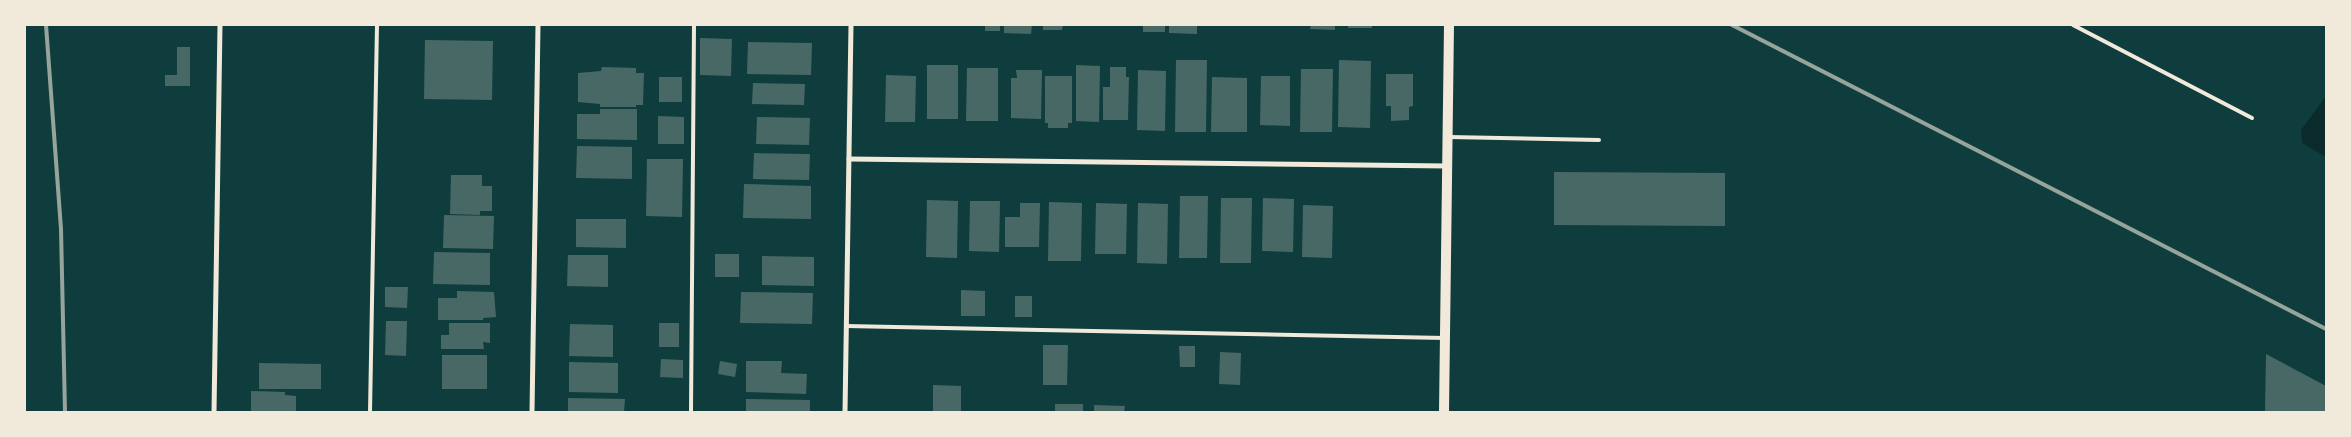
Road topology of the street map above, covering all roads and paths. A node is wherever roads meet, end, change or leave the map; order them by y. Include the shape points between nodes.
1 (220, 25) edge
2 (378, 25) edge
3 (538, 25) edge
4 (694, 25) edge
5 (851, 25) edge
6 (1449, 25) edge
7 (2073, 25) edge
8 (2252, 118) dead end
9 (1448, 137) junction
10 (1599, 140) dead end
11 (849, 159) junction
12 (1447, 166) junction
13 (846, 326) junction
14 (1445, 338) junction
15 (214, 412) edge
16 (370, 412) edge
17 (532, 412) edge
18 (691, 412) edge
19 (845, 412) edge
20 (1444, 412) edge

1 - 15 street
2 - 16 lane
3 - 17 street
4 - 18 lane
5 - 11 street
6 - 9 main road
7 - 8 lane
9 - 10 lane
9 - 12 main road
11 - 12 street
11 - 13 street
12 - 14 main road
13 - 14 lane
13 - 19 street
14 - 20 main road

